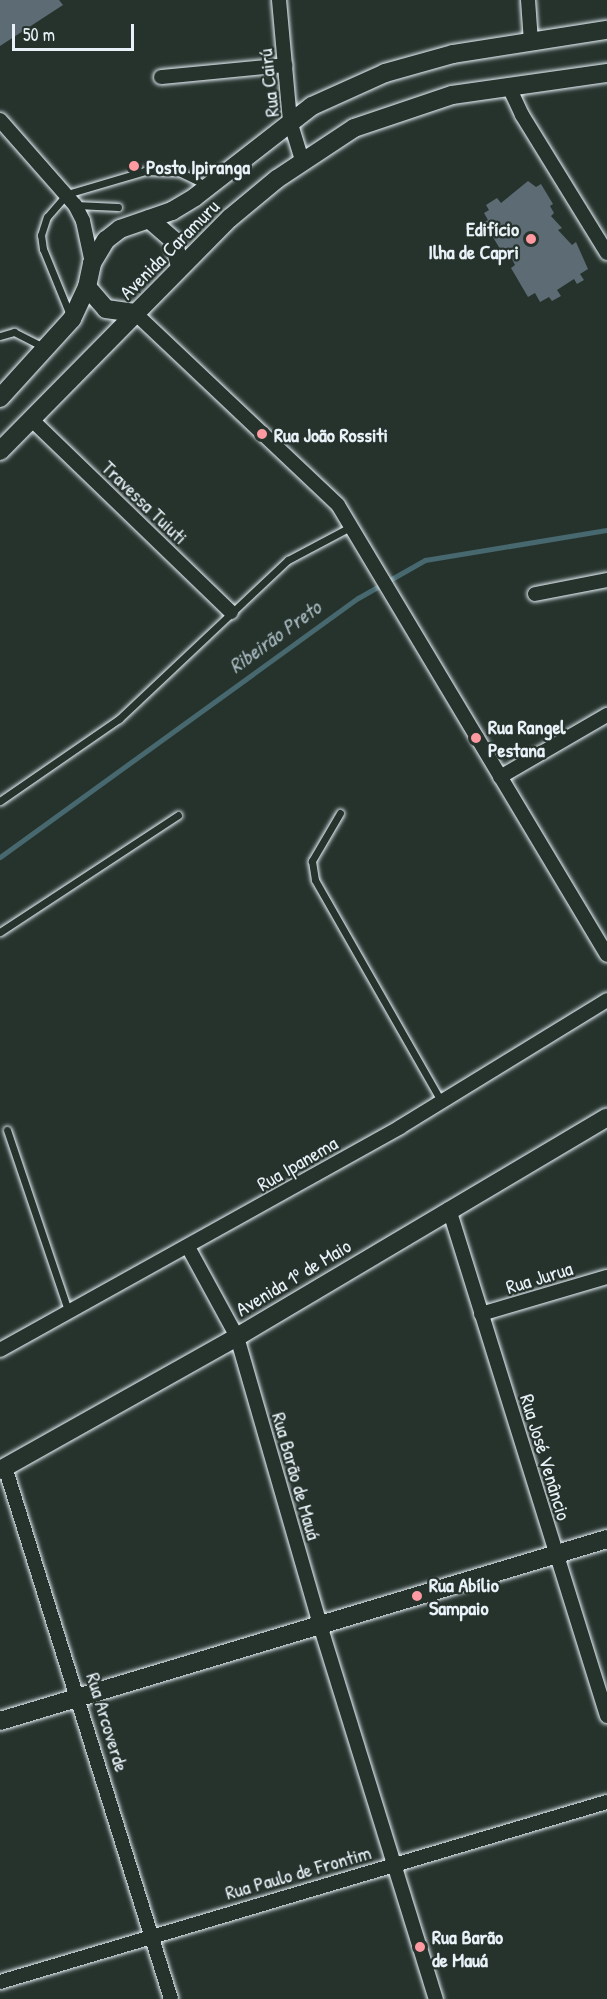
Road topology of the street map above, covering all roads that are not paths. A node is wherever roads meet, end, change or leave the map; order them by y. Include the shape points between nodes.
1 (279, 0) edge
2 (528, 0) edge
3 (607, 30) edge
4 (531, 42) junction
5 (285, 65) junction
6 (607, 73) edge
7 (161, 77) dead end
8 (509, 87) junction
9 (0, 120) edge
10 (290, 121) junction
11 (302, 160) junction
12 (208, 186) junction
13 (71, 200) junction
14 (118, 207) dead end
15 (149, 219) junction
16 (607, 253) edge
17 (92, 263) junction
18 (180, 267) junction
19 (87, 286) junction
20 (135, 313) junction
21 (72, 319) junction
22 (0, 336) edge
23 (47, 349) junction
24 (0, 398) edge
25 (31, 419) junction
26 (0, 451) edge
27 (352, 526) junction
28 (607, 580) edge
29 (535, 594) dead end
30 (231, 612) junction
31 (607, 715) edge
32 (500, 777) junction
33 (0, 801) edge
34 (340, 813) dead end
35 (178, 815) dead end
36 (0, 932) edge
37 (607, 955) edge
38 (607, 1000) edge
39 (441, 1101) junction
40 (607, 1117) edge
41 (7, 1130) dead end
42 (448, 1209) junction
43 (188, 1247) junction
44 (607, 1277) edge
45 (69, 1312) junction
46 (482, 1314) junction
47 (237, 1337) junction
48 (0, 1350) edge
49 (2, 1466) edge
50 (607, 1539) edge
51 (556, 1554) junction
52 (320, 1625) junction
53 (77, 1698) junction
54 (607, 1716) edge
55 (0, 1720) edge
56 (607, 1802) edge
57 (394, 1864) junction
58 (151, 1936) junction
59 (0, 1982) edge
60 (171, 1999) edge
61 (436, 1999) edge

1 - 5 street, Rua Cairú
2 - 4 street
3 - 4 main road, Avenida Caramuru
4 - 10 main road, Avenida Caramuru via 453,54 385,73 335,93
5 - 7 street
5 - 10 street, Rua Cairú
6 - 8 main road, Avenida Caramuru
8 - 11 main road, Avenida Caramuru via 452,95 402,109 354,128
8 - 16 street via 522,115
9 - 13 street
10 - 11 street, Rua Cairú
10 - 12 main road, Avenida Caramuru
11 - 18 main road, Avenida Caramuru via 238,212
12 - 13 lane via 178,172 145,171
12 - 15 main road, Avenida Caramuru via 172,211
13 - 14 lane
13 - 17 street via 83,221
13 - 21 lane via 47,217 40,235
15 - 17 main road, Avenida Caramuru via 120,229 106,240
15 - 18 main road via 173,240
17 - 19 main road, Avenida Caramuru
18 - 20 main road, Avenida Caramuru
19 - 20 main road via 105,309
19 - 21 main road, Avenida Caramuru
20 - 25 main road, Avenida Caramuru
20 - 27 street via 338,505
21 - 23 main road, Avenida Caramuru
22 - 23 lane via 14,332
23 - 24 main road, Avenida Caramuru
25 - 26 main road, Avenida Caramuru
25 - 30 street, Travessa Tuiuti
27 - 30 lane via 288,560
27 - 32 street
28 - 29 street
30 - 33 lane via 119,719
31 - 32 street
32 - 37 street
34 - 39 lane via 312,861 315,880
35 - 36 lane
38 - 39 street, Rua Ipanema
39 - 43 street, Rua Ipanema
40 - 42 main road, Avenida 1º de Maio
41 - 45 lane
42 - 46 street, Rua José Venâncio
42 - 47 main road, Avenida 1º de Maio
43 - 45 street, Rua Ipanema
43 - 47 street, Rua Barão de Mauá
44 - 46 street, Rua Jurua
45 - 48 street, Rua Ipanema
46 - 51 street, Rua José Venâncio
47 - 49 main road, Avenida 1º de Maio
47 - 52 street, Rua Barão de Mauá
49 - 53 street, Rua Arcoverde
50 - 51 main road
51 - 52 main road
51 - 54 street, Rua José Venâncio
52 - 53 main road
52 - 57 street, Rua Barão de Mauá
53 - 55 main road
53 - 58 street, Rua Arcoverde
56 - 57 street, Rua Paulo de Frontim
57 - 58 street, Rua Paulo de Frontim
57 - 61 street, Rua Barão de Mauá
58 - 59 street, Rua Paulo de Frontim
58 - 60 street, Rua Arcoverde

